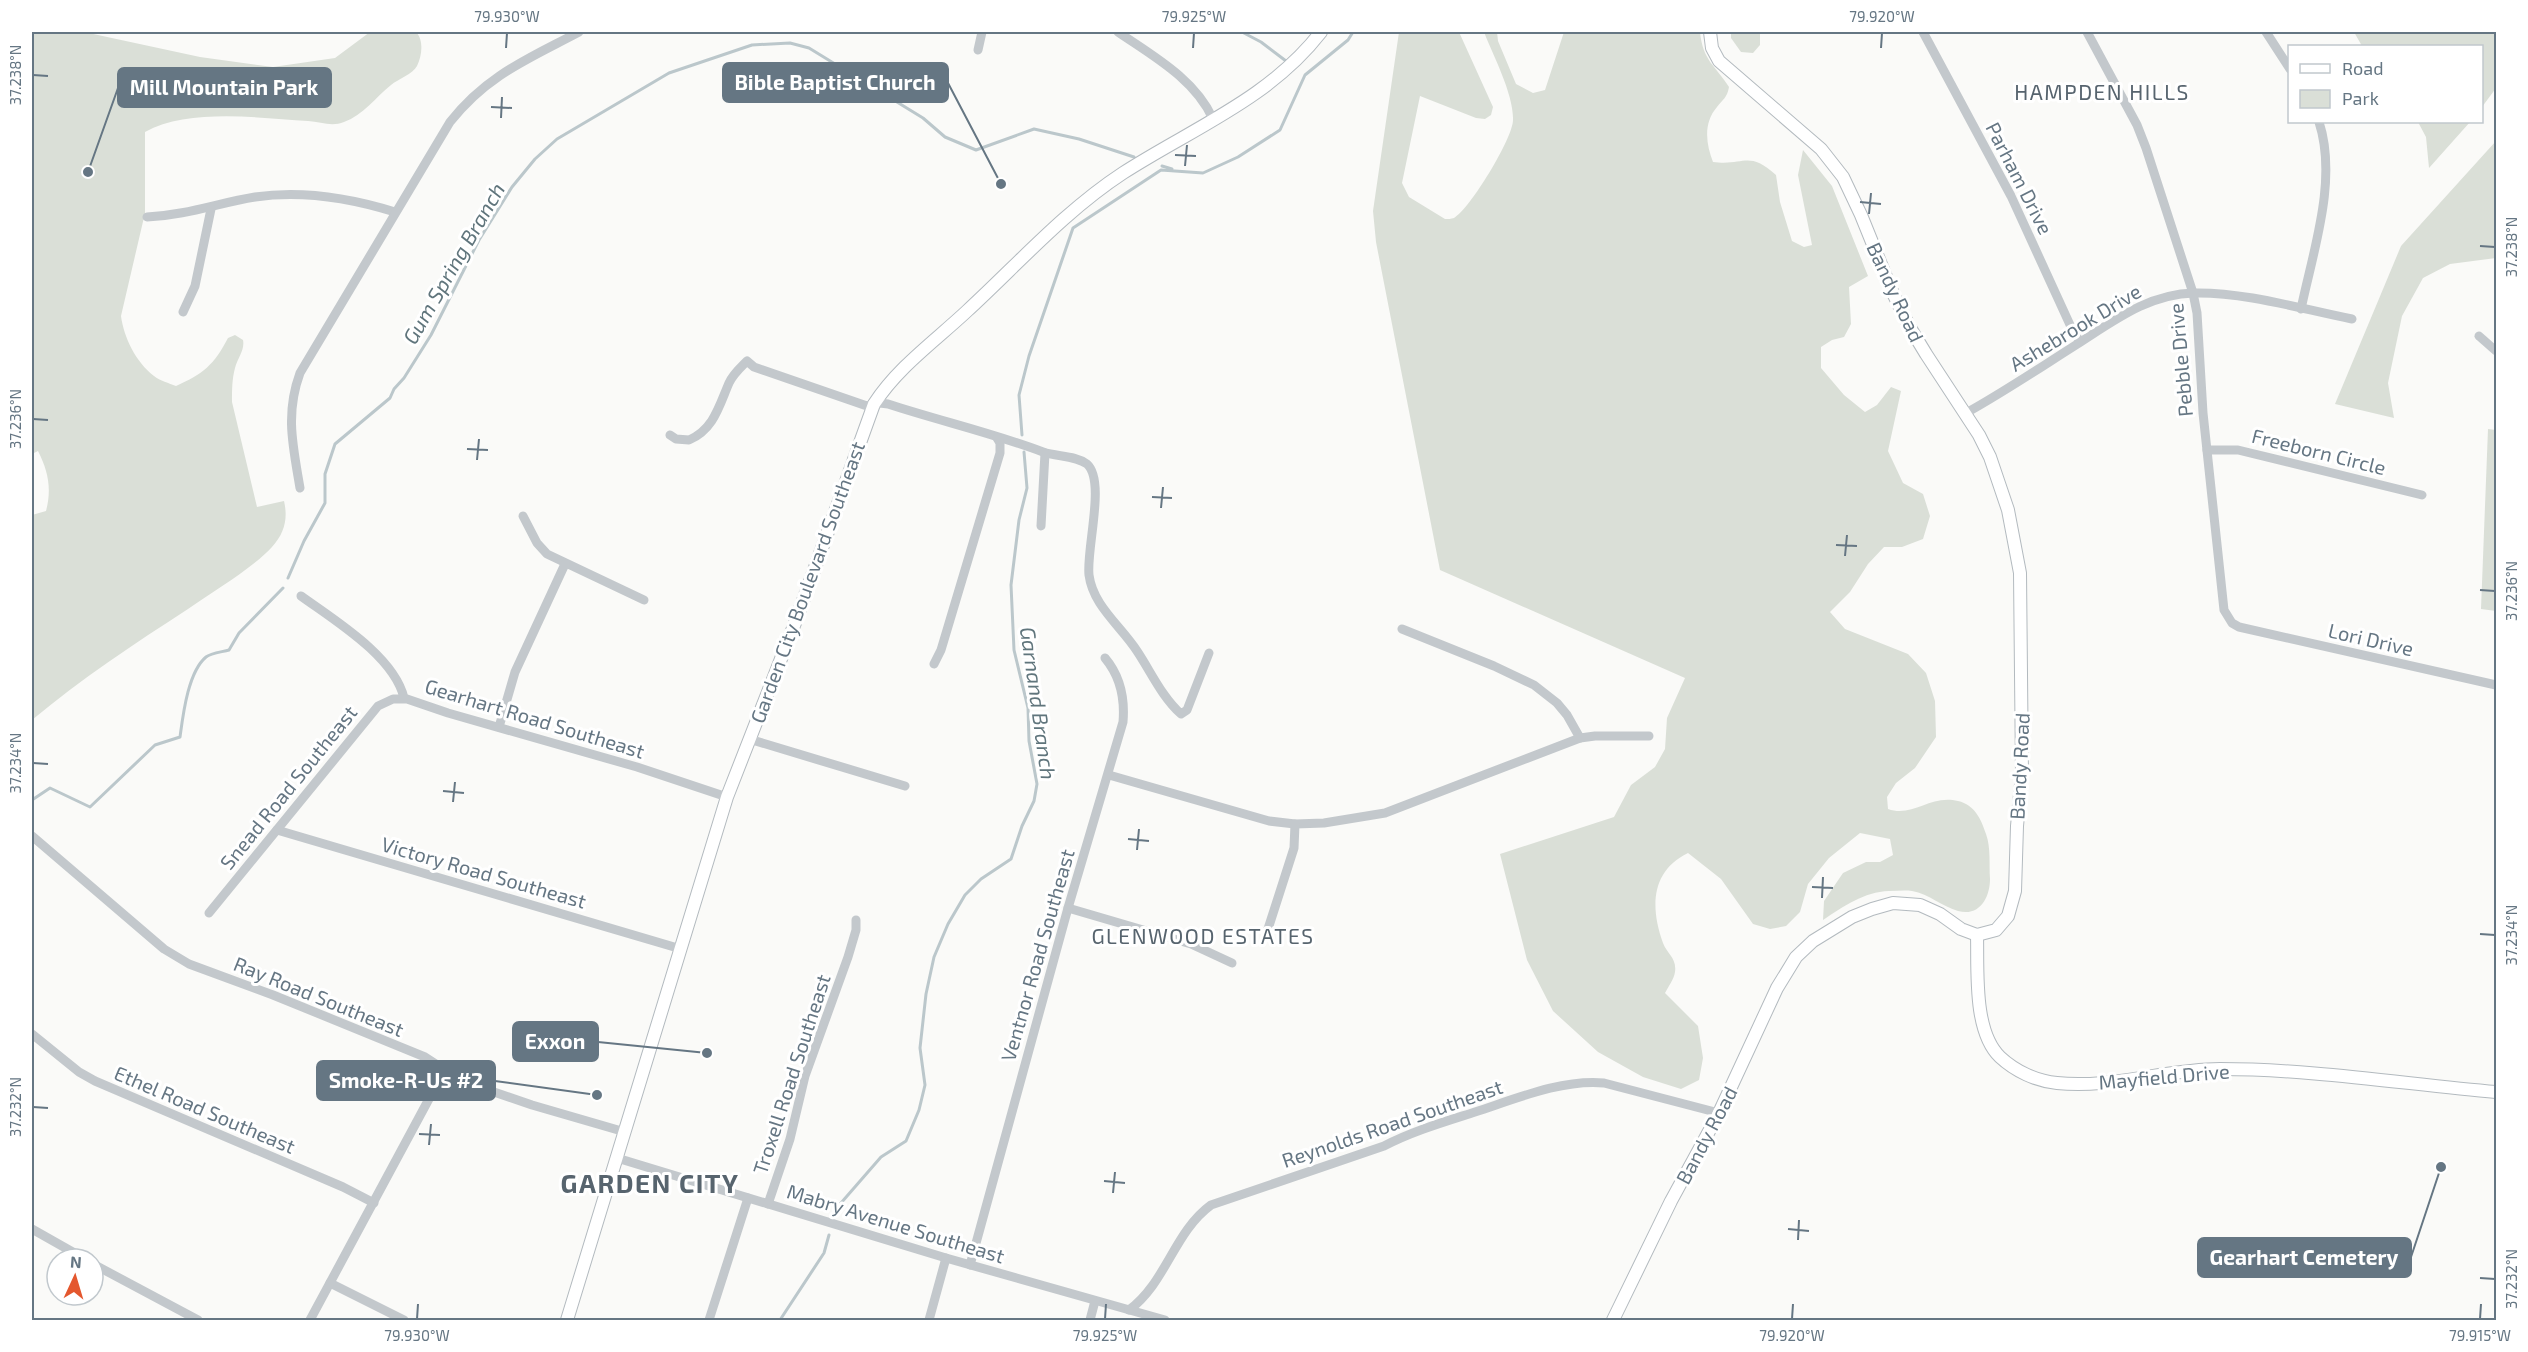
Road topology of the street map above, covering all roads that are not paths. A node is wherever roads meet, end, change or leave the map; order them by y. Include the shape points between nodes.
1 (579, 32) edge
2 (982, 32) edge
3 (1118, 32) edge
4 (1321, 32) edge
5 (1710, 32) edge
6 (1923, 32) edge
7 (2087, 32) edge
8 (2266, 32) edge
9 (978, 50) dead end
10 (2288, 67) edge
11 (1214, 119) junction
12 (2319, 123) edge
13 (211, 208) junction
14 (395, 212) junction
15 (147, 217) dead end
16 (2193, 293) junction
17 (2301, 309) junction
18 (183, 312) dead end
19 (2352, 319) dead end
20 (2480, 336) dead end
21 (2080, 342) junction
22 (2496, 351) edge
23 (874, 404) junction
24 (1966, 412) junction
25 (670, 435) dead end
26 (997, 438) junction
27 (2207, 450) junction
28 (1045, 453) junction
29 (300, 488) dead end
30 (2422, 495) dead end
31 (523, 516) dead end
32 (1041, 526) dead end
33 (565, 564) junction
34 (301, 596) dead end
35 (644, 600) dead end
36 (2239, 627) joint
37 (1402, 628) dead end
38 (1209, 653) dead end
39 (1105, 658) dead end
40 (934, 664) dead end
41 (2496, 685) edge
42 (404, 698) junction
43 (499, 727) junction
44 (1649, 736) dead end
45 (1580, 738) junction
46 (749, 739) junction
47 (1109, 774) junction
48 (905, 786) dead end
49 (727, 797) junction
50 (1295, 824) junction
51 (277, 830) junction
52 (32, 836) edge
53 (1068, 908) junction
54 (209, 913) dead end
55 (856, 920) dead end
56 (1267, 932) dead end
57 (1977, 935) junction
58 (681, 949) junction
59 (1232, 963) dead end
60 (32, 1034) edge
61 (444, 1071) junction
62 (2496, 1092) edge
63 (1719, 1113) junction
64 (625, 1132) junction
65 (617, 1158) junction
66 (748, 1198) junction
67 (374, 1203) junction
68 (768, 1204) junction
69 (32, 1229) edge
70 (64, 1247) edge
71 (946, 1258) junction
72 (970, 1265) junction
73 (105, 1270) edge
74 (330, 1283) junction
75 (1095, 1301) junction
76 (1129, 1310) junction
77 (198, 1320) edge
78 (310, 1320) edge
79 (403, 1320) edge
80 (567, 1320) edge
81 (709, 1320) edge
82 (929, 1320) edge
83 (1090, 1320) edge
84 (1165, 1320) edge
85 (1613, 1320) edge

1 - 14 street via 505,70 476,91 450,122
2 - 9 street
3 - 11 street via 1190,85
4 - 11 street, Garden City Boulevard Southeast via 1282,75
5 - 24 street, Bandy Road via 1719,61 1799,128 1835,165 1855,199 1909,326
6 - 21 street, Parham Drive via 2011,196
7 - 16 street, Pebble Drive via 2143,140
8 - 10 street
11 - 23 street, Garden City Boulevard Southeast via 1121,174 1074,210 897,374
12 - 17 street via 2325,147 2326,183
13 - 14 street via 263,196 315,195
13 - 15 street
13 - 18 street via 195,286
14 - 29 street via 308,358 294,389 290,423
16 - 17 street, Ashebrook Drive via 2235,296
16 - 21 street, Ashebrook Drive via 2142,305
16 - 27 street, Pebble Drive
17 - 19 street, Ashebrook Drive
20 - 22 street
21 - 24 street, Ashebrook Drive
23 - 25 street via 867,406 754,367 747,361 734,375 721,406 706,427 689,440
23 - 26 street via 888,404
23 - 46 street, Garden City Boulevard Southeast
24 - 57 street, Bandy Road via 1990,457 2008,510 2021,599 2023,738 2014,891 2002,925 1988,934
26 - 28 street
26 - 40 street via 1000,453
27 - 30 street, Freeborn Circle via 2238,450
27 - 36 street, Pebble Drive via 2224,610
28 - 32 street
28 - 38 street via 1084,462 1094,474 1096,507 1089,561 1094,591 1136,648 1165,697 1181,714
31 - 33 street via 537,543
33 - 35 street
33 - 43 street via 515,672
34 - 42 street, Gearhart Road Southeast via 364,644 398,681
36 - 41 street, Lori Drive
37 - 45 street via 1534,685 1557,703
39 - 47 street, Ventnor Road Southeast via 1118,677 1124,708
42 - 43 street, Gearhart Road Southeast
42 - 51 street, Snead Road Southeast via 378,706
43 - 49 street, Gearhart Road Southeast
44 - 45 street
45 - 50 street via 1385,813
46 - 48 street
46 - 49 street, Garden City Boulevard Southeast
47 - 50 street via 1225,810
47 - 53 street, Ventnor Road Southeast
49 - 58 street, Garden City Boulevard Southeast
50 - 56 street via 1294,848
51 - 54 street, Snead Road Southeast
51 - 58 street, Victory Road Southeast
52 - 61 street, Ray Road Southeast via 177,958 425,1057
53 - 59 street via 1191,944
53 - 72 street, Ventnor Road Southeast
55 - 68 street, Troxell Road Southeast via 848,957 805,1076 790,1139
57 - 62 street, Mayfield Drive via 1982,1022 1987,1038 2006,1062 2037,1079 2073,1084 2220,1069
57 - 63 street, Bandy Road via 1932,909 1906,903 1852,916 1813,940 1788,968
58 - 64 street, Garden City Boulevard Southeast
60 - 67 street, Ethel Road Southeast via 95,1081
61 - 64 street, Ray Road Southeast via 532,1105
61 - 67 street
63 - 76 street, Reynolds Road Southeast via 1604,1083 1575,1083 1405,1135 1384,1146 1211,1204 1192,1222 1149,1292
63 - 85 street, Bandy Road
64 - 65 street, Garden City Boulevard Southeast
65 - 66 street, Mabry Avenue Southeast
65 - 80 street, Garden City Boulevard Southeast
66 - 68 street, Mabry Avenue Southeast
66 - 81 street, Troxell Road Southeast
67 - 74 street
68 - 71 street, Mabry Avenue Southeast
69 - 70 street
71 - 72 street, Mabry Avenue Southeast
71 - 82 street
72 - 75 street, Mabry Avenue Southeast
73 - 77 street
74 - 78 street
74 - 79 street
75 - 76 street, Mabry Avenue Southeast
75 - 83 street
76 - 84 street, Mabry Avenue Southeast

